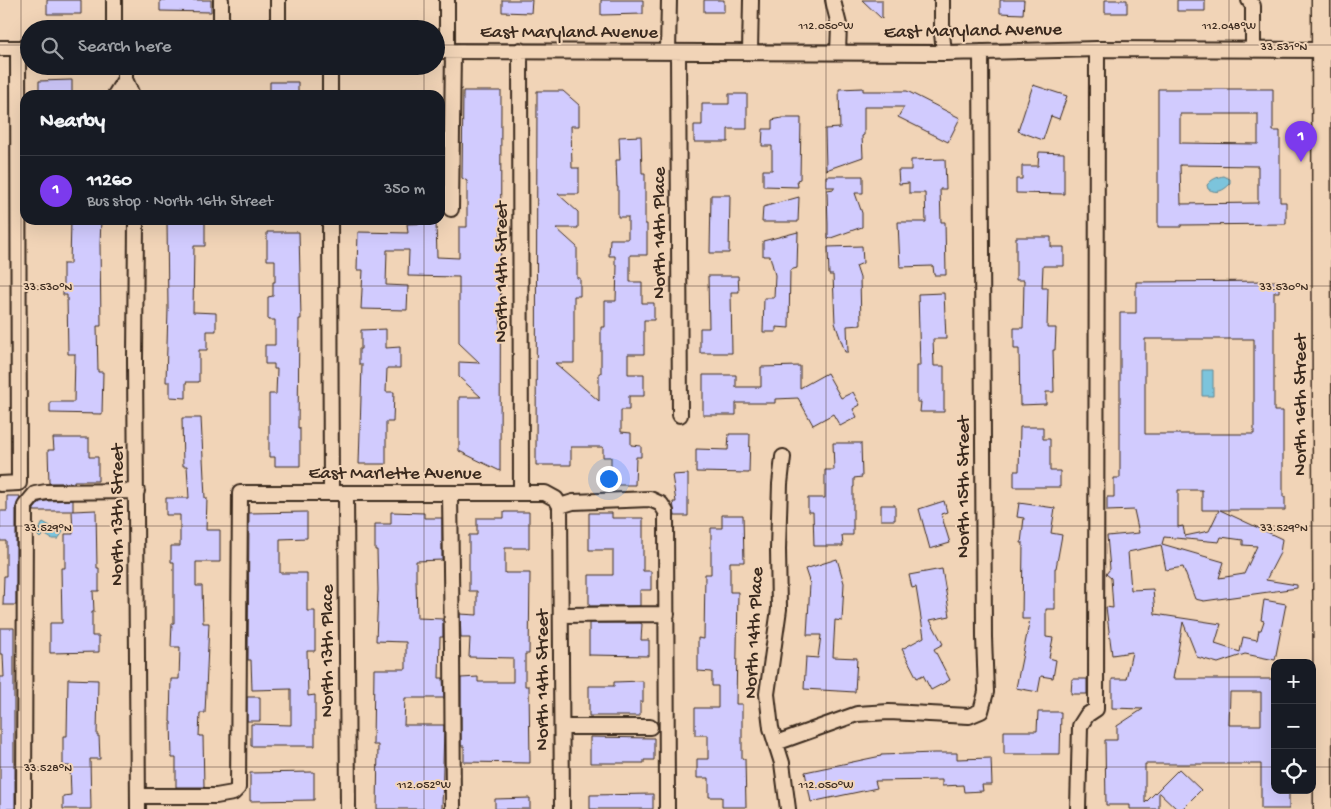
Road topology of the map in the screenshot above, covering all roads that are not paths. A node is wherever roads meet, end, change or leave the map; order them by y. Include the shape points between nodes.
1 (114, 0) edge
2 (221, 0) edge
3 (278, 0) edge
4 (447, 0) edge
5 (669, 0) edge
6 (751, 0) edge
7 (834, 0) edge
8 (942, 0) edge
9 (1321, 0) edge
10 (1255, 2) edge
11 (114, 20) edge
12 (221, 20) edge
13 (278, 20) edge
14 (0, 48) edge
15 (20, 48) edge
16 (1097, 49) junction
17 (520, 50) junction
18 (1253, 50) junction
19 (1326, 50) edge
20 (445, 51) edge
21 (673, 52) junction
22 (750, 52) junction
23 (838, 52) junction
24 (981, 52) junction
25 (944, 53) junction
26 (24, 75) edge
27 (124, 75) edge
28 (126, 75) edge
29 (330, 75) edge
30 (24, 90) edge
31 (117, 90) edge
32 (130, 90) edge
33 (330, 90) edge
34 (451, 209) dead end
35 (22, 225) edge
36 (136, 225) edge
37 (330, 225) edge
38 (680, 415) dead end
39 (783, 457) dead end
40 (0, 484) edge
41 (137, 491) junction
42 (331, 493) junction
43 (346, 493) junction
44 (450, 493) junction
45 (521, 493) junction
46 (560, 506) junction
47 (1327, 595) edge
48 (667, 614) junction
49 (561, 615) junction
50 (1327, 702) edge
51 (562, 727) junction
52 (650, 727) dead end
53 (776, 744) junction
54 (138, 803) edge
55 (24, 809) edge
56 (348, 809) edge
57 (453, 809) edge
58 (562, 809) edge
59 (668, 809) edge
60 (788, 809) edge
61 (1078, 809) edge
62 (1323, 809) edge

1 - 11 street
2 - 12 street
3 - 13 street
4 - 20 street
5 - 21 street, North 14th Place
6 - 22 street
7 - 23 street via 839,25
8 - 25 street
9 - 19 main road, North 16th Street
10 - 18 street
14 - 15 street
16 - 18 street, East Maryland Avenue
16 - 24 street, East Maryland Avenue
16 - 61 street via 1096,709 1080,726
17 - 20 street, East Maryland Avenue
17 - 21 street, East Maryland Avenue
17 - 45 street, North 14th Street
18 - 19 street, East Maryland Avenue
19 - 47 main road, North 16th Street
20 - 34 street
21 - 22 street, East Maryland Avenue
21 - 38 street, North 14th Place
22 - 23 street, East Maryland Avenue
23 - 25 street, East Maryland Avenue
24 - 25 street, East Maryland Avenue
24 - 53 street, North 15th Street via 986,692 981,711 969,716 889,712 857,714
26 - 30 street
27 - 31 street
28 - 32 street
29 - 33 street
35 - 40 street via 19,483
36 - 41 street, North 13th Street
37 - 42 street
39 - 53 street, North 14th Place via 779,512 779,609 767,694
41 - 54 street, North 13th Street
41 - 55 street via 46,492 35,494 25,506
42 - 43 street, East Marlette Avenue
42 - 54 street, East Marlette Avenue via 240,493 238,788 233,794
43 - 44 street, East Marlette Avenue
43 - 56 street, North 13th Place
44 - 45 street, East Marlette Avenue
44 - 57 street
45 - 46 street, East Marlette Avenue via 545,493 556,498
46 - 48 street via 574,502 650,499 661,504 666,512
46 - 49 street, North 14th Street
47 - 50 main road, North 16th Street
48 - 49 street
48 - 59 street
49 - 51 street, North 14th Street
50 - 62 main road, North 16th Street
51 - 52 street
51 - 58 street, North 14th Street
53 - 60 street, North 14th Place

